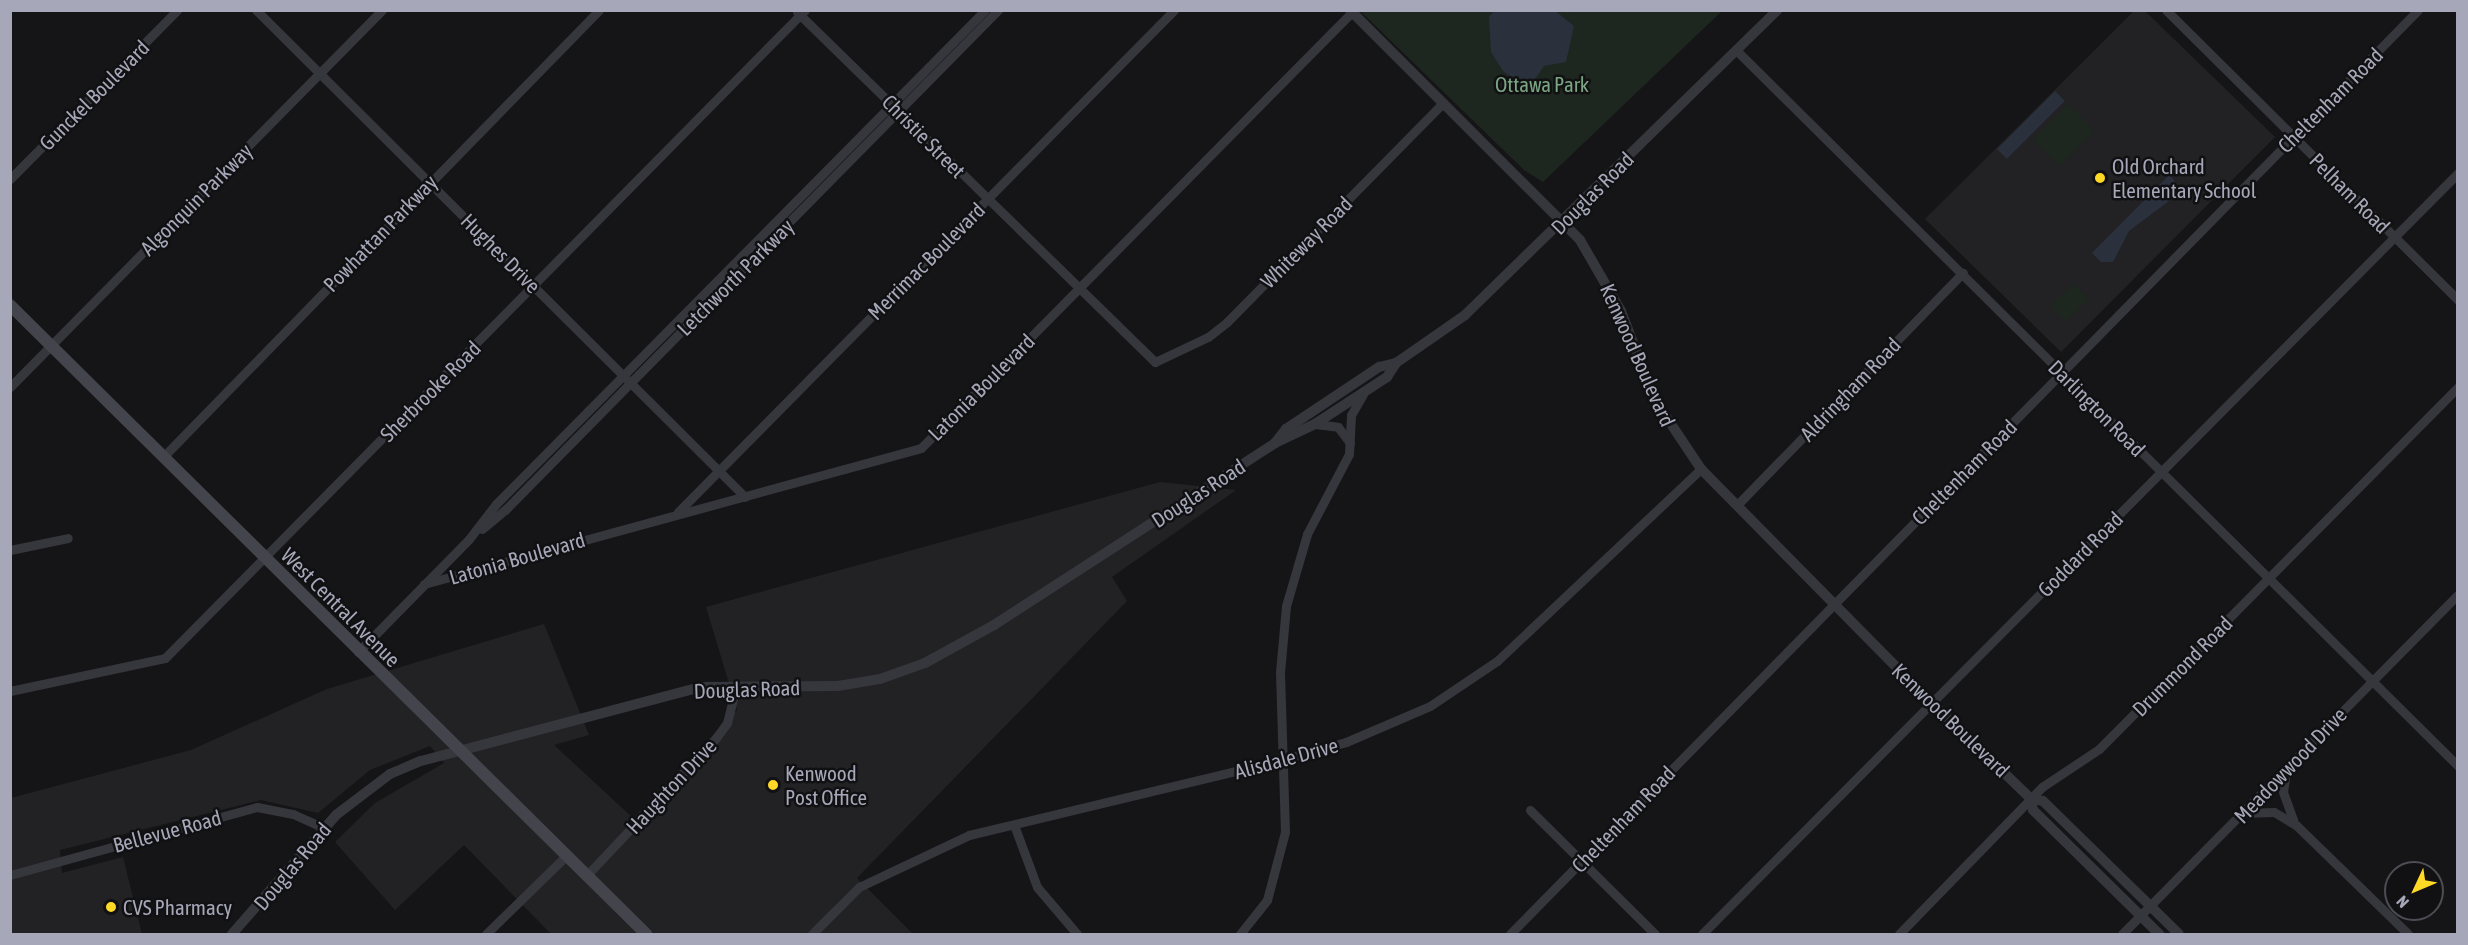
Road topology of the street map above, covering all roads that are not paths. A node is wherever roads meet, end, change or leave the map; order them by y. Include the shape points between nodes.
1 (177, 10) edge
2 (256, 10) edge
3 (382, 10) edge
4 (599, 10) edge
5 (985, 10) edge
6 (999, 10) edge
7 (1174, 10) edge
8 (1777, 10) edge
9 (2166, 10) edge
10 (2418, 10) edge
11 (1351, 11) edge
12 (800, 12) edge
13 (1737, 50) junction
14 (320, 73) junction
15 (1443, 103) junction
16 (895, 108) junction
17 (2293, 137) junction
18 (2457, 173) edge
19 (10, 179) edge
20 (430, 183) junction
21 (987, 199) junction
22 (1564, 221) junction
23 (2394, 237) junction
24 (1963, 273) junction
25 (534, 285) junction
26 (1079, 289) junction
27 (2457, 300) edge
28 (10, 305) edge
29 (51, 345) junction
30 (1155, 362) joint
31 (1396, 363) junction
32 (2062, 372) junction
33 (624, 374) junction
34 (632, 382) junction
35 (10, 387) edge
36 (2457, 387) edge
37 (1363, 394) junction
38 (1315, 424) junction
39 (1275, 444) junction
40 (1351, 445) junction
41 (163, 457) junction
42 (1701, 469) junction
43 (720, 470) junction
44 (2162, 472) junction
45 (745, 496) junction
46 (1737, 505) junction
47 (678, 512) junction
48 (68, 538) dead end
49 (469, 539) junction
50 (10, 550) edge
51 (264, 558) junction
52 (2268, 578) junction
53 (424, 584) junction
54 (2457, 596) edge
55 (1833, 604) junction
56 (358, 652) junction
57 (2372, 681) junction
58 (736, 686) junction
59 (10, 691) edge
60 (1930, 701) junction
61 (459, 751) junction
62 (1285, 759) junction
63 (2457, 766) edge
64 (2286, 768) junction
65 (2031, 799) junction
66 (1530, 810) dead end
67 (2243, 813) junction
68 (1014, 825) junction
69 (2296, 825) junction
70 (324, 828) junction
71 (567, 855) junction
72 (1582, 862) junction
73 (10, 875) edge
74 (587, 875) junction
75 (2150, 906) junction
76 (2140, 916) junction
77 (232, 934) edge
78 (486, 934) edge
79 (646, 934) edge
80 (812, 934) edge
81 (1077, 934) edge
82 (1240, 934) edge
83 (1510, 934) edge
84 (1655, 934) edge
85 (1702, 934) edge
86 (1899, 934) edge
87 (2122, 934) edge
88 (2159, 934) edge
89 (2179, 934) edge
90 (2408, 934) edge

1 - 19 street, Gunckel Boulevard
2 - 14 street, Hughes Drive
3 - 14 street, Algonquin Parkway
4 - 20 street, Powhattan Parkway
5 - 16 street, Letchworth Parkway
6 - 16 street, Letchworth Parkway
7 - 21 street, Merrimac Boulevard
8 - 13 street, Douglas Road
9 - 17 street, Pelham Road
10 - 17 street, Cheltenham Road
11 - 15 street, Kenwood Boulevard
11 - 26 street, Latonia Boulevard
12 - 16 street, Christie Street
12 - 25 street, Sherbrooke Road
13 - 22 street, Douglas Road
13 - 24 street, Darlington Road
14 - 20 street, Hughes Drive
14 - 29 street, Algonquin Parkway
15 - 22 street, Kenwood Boulevard
15 - 30 street, Whiteway Road via 1227,322 1208,337
16 - 21 street, Christie Street
16 - 33 street, Letchworth Parkway
16 - 34 street, Letchworth Parkway
17 - 23 street, Pelham Road
17 - 32 street, Cheltenham Road
18 - 23 street, Goddard Road
20 - 25 street, Hughes Drive
20 - 41 street, Powhattan Parkway
21 - 26 street, Christie Street
21 - 43 street, Merrimac Boulevard
22 - 31 street, Douglas Road via 1466,315
22 - 42 street, Kenwood Boulevard via 1607,283 1655,400
23 - 27 street, Pelham Road
23 - 44 street, Goddard Road
24 - 32 street, Darlington Road
24 - 46 street, Aldringham Road
25 - 33 street, Hughes Drive
25 - 51 street, Sherbrooke Road
26 - 30 street, Christie Street
26 - 45 street, Latonia Boulevard via 921,448
28 - 29 main road, West Central Avenue
29 - 35 street, Algonquin Parkway
29 - 41 main road, West Central Avenue
31 - 37 street, Douglas Road via 1387,377
31 - 39 street, Douglas Road via 1379,367 1295,423
32 - 44 street, Darlington Road
32 - 55 street, Cheltenham Road
33 - 34 street, Hughes Drive
33 - 49 street, Letchworth Parkway via 496,504
34 - 43 street, Hughes Drive
34 - 49 street, Letchworth Parkway via 505,510
36 - 52 street, Drummond Road
37 - 38 street, Douglas Road
37 - 40 street via 1351,415
38 - 39 street, Douglas Road
38 - 40 street via 1338,427
39 - 58 street, Douglas Road via 994,625 925,663 880,679 838,686
40 - 62 street via 1307,534 1286,606 1280,672
41 - 51 main road, West Central Avenue
42 - 46 street, Kenwood Boulevard
42 - 62 street, Alisdale Drive via 1493,664 1430,706 1393,723
43 - 45 street, Hughes Drive
43 - 47 street, Merrimac Boulevard
44 - 52 street, Darlington Road
44 - 60 street, Goddard Road
45 - 47 street, Latonia Boulevard
46 - 55 street, Kenwood Boulevard
47 - 53 street, Latonia Boulevard
48 - 50 street
49 - 53 street, Letchworth Parkway
51 - 56 main road, West Central Avenue
51 - 59 street, Sherbrooke Road via 165,658
52 - 57 street, Darlington Road
52 - 65 street, Drummond Road via 2099,749 2051,780
53 - 56 street, Letchworth Parkway
54 - 57 street, Meadowwood Drive
55 - 60 street, Kenwood Boulevard
55 - 72 street, Cheltenham Road
56 - 61 main road, West Central Avenue
57 - 63 street, Darlington Road
57 - 64 street, Meadowwood Drive
58 - 61 street, Douglas Road via 703,687 668,695
58 - 74 street, Haughton Drive via 727,723 716,738
60 - 65 street, Kenwood Boulevard
60 - 85 street, Goddard Road
61 - 70 street, Douglas Road via 390,774
61 - 71 main road, West Central Avenue
62 - 68 street, Alisdale Drive
62 - 82 street via 1282,856 1261,911
64 - 67 street, Meadowwood Drive
64 - 69 street via 2284,802
65 - 75 street, Kenwood Boulevard via 2043,801
65 - 76 street, Kenwood Boulevard via 2033,810
65 - 86 street, Drummond Road
66 - 72 street
67 - 69 street via 2274,812
67 - 75 street, Meadowwood Drive
68 - 80 street, Alisdale Drive via 969,835 883,873 858,888
68 - 81 street via 1037,886
69 - 90 street
70 - 73 street, Bellevue Road via 293,814 257,807
70 - 77 street, Douglas Road
71 - 74 main road, West Central Avenue
71 - 78 street
72 - 83 street, Cheltenham Road
72 - 84 street
74 - 79 main road, West Central Avenue
75 - 76 street, Meadowwood Drive
75 - 89 street, Kenwood Boulevard
76 - 87 street, Meadowwood Drive
76 - 88 street, Kenwood Boulevard

